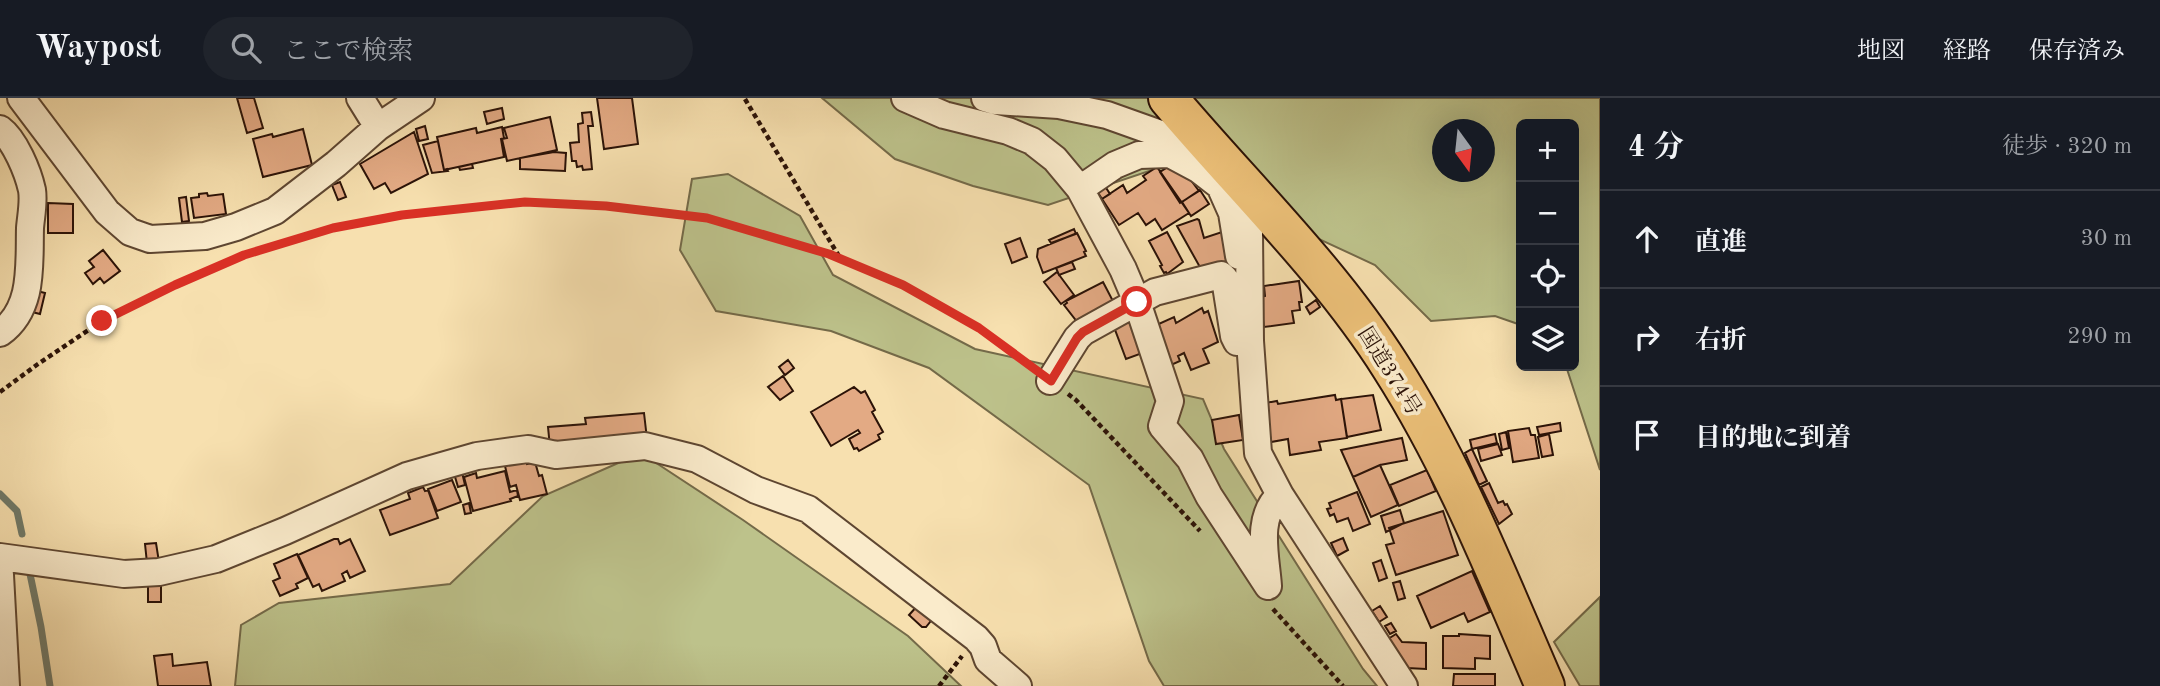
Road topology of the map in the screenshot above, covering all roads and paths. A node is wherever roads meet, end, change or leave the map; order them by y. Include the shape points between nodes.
1 (21, 98) edge
2 (360, 98) edge
3 (421, 98) edge
4 (905, 98) edge
5 (985, 98) edge
6 (1168, 98) edge
7 (745, 99) edge
8 (377, 127) junction
9 (0, 129) edge
10 (1198, 134) junction
11 (1080, 189) junction
12 (1257, 200) junction
13 (841, 259) junction
14 (1249, 275) junction
15 (1137, 302) junction
16 (0, 333) edge
17 (1250, 341) junction
18 (1051, 381) junction
19 (0, 392) edge
20 (1280, 495) junction
21 (1202, 533) dead end
22 (0, 557) edge
23 (0, 575) edge
24 (1266, 593) junction
25 (962, 655) dead end
26 (6, 686) edge
27 (939, 686) edge
28 (1018, 686) edge
29 (1343, 686) edge
30 (1404, 686) edge
31 (1545, 686) edge

1 - 8 street via 107,212 130,232 150,239 205,236 275,211
2 - 8 street
3 - 8 street
4 - 11 street via 944,115 1032,141 1055,159
5 - 10 street via 1107,115 1180,141
6 - 10 highway, 国道374号
7 - 13 path
9 - 16 street via 18,153 32,191 27,289 20,312
10 - 12 highway, 国道374号
11 - 14 street via 1139,155 1170,154 1220,187 1232,213 1241,266
11 - 15 street
12 - 14 street via 1249,231
12 - 31 highway, 国道374号 via 1335,287 1391,367 1451,472
13 - 18 path via 903,285 979,328
13 - 19 path via 707,218 606,206 525,202 402,215 333,228 244,255 175,285 102,321
14 - 17 street
15 - 17 street via 1155,292 1221,275 1234,336 1237,342
15 - 18 street via 1083,332
15 - 24 street via 1170,401 1162,426 1190,459
17 - 20 street via 1258,453
18 - 21 path via 1076,400
20 - 24 street via 1270,504 1264,522
20 - 30 street
22 - 28 street via 124,574 159,572 216,559 407,476 477,456 527,449 555,455 645,446 697,459 756,490 808,509 976,638 988,660
23 - 26 street
24 - 29 path
25 - 27 path

